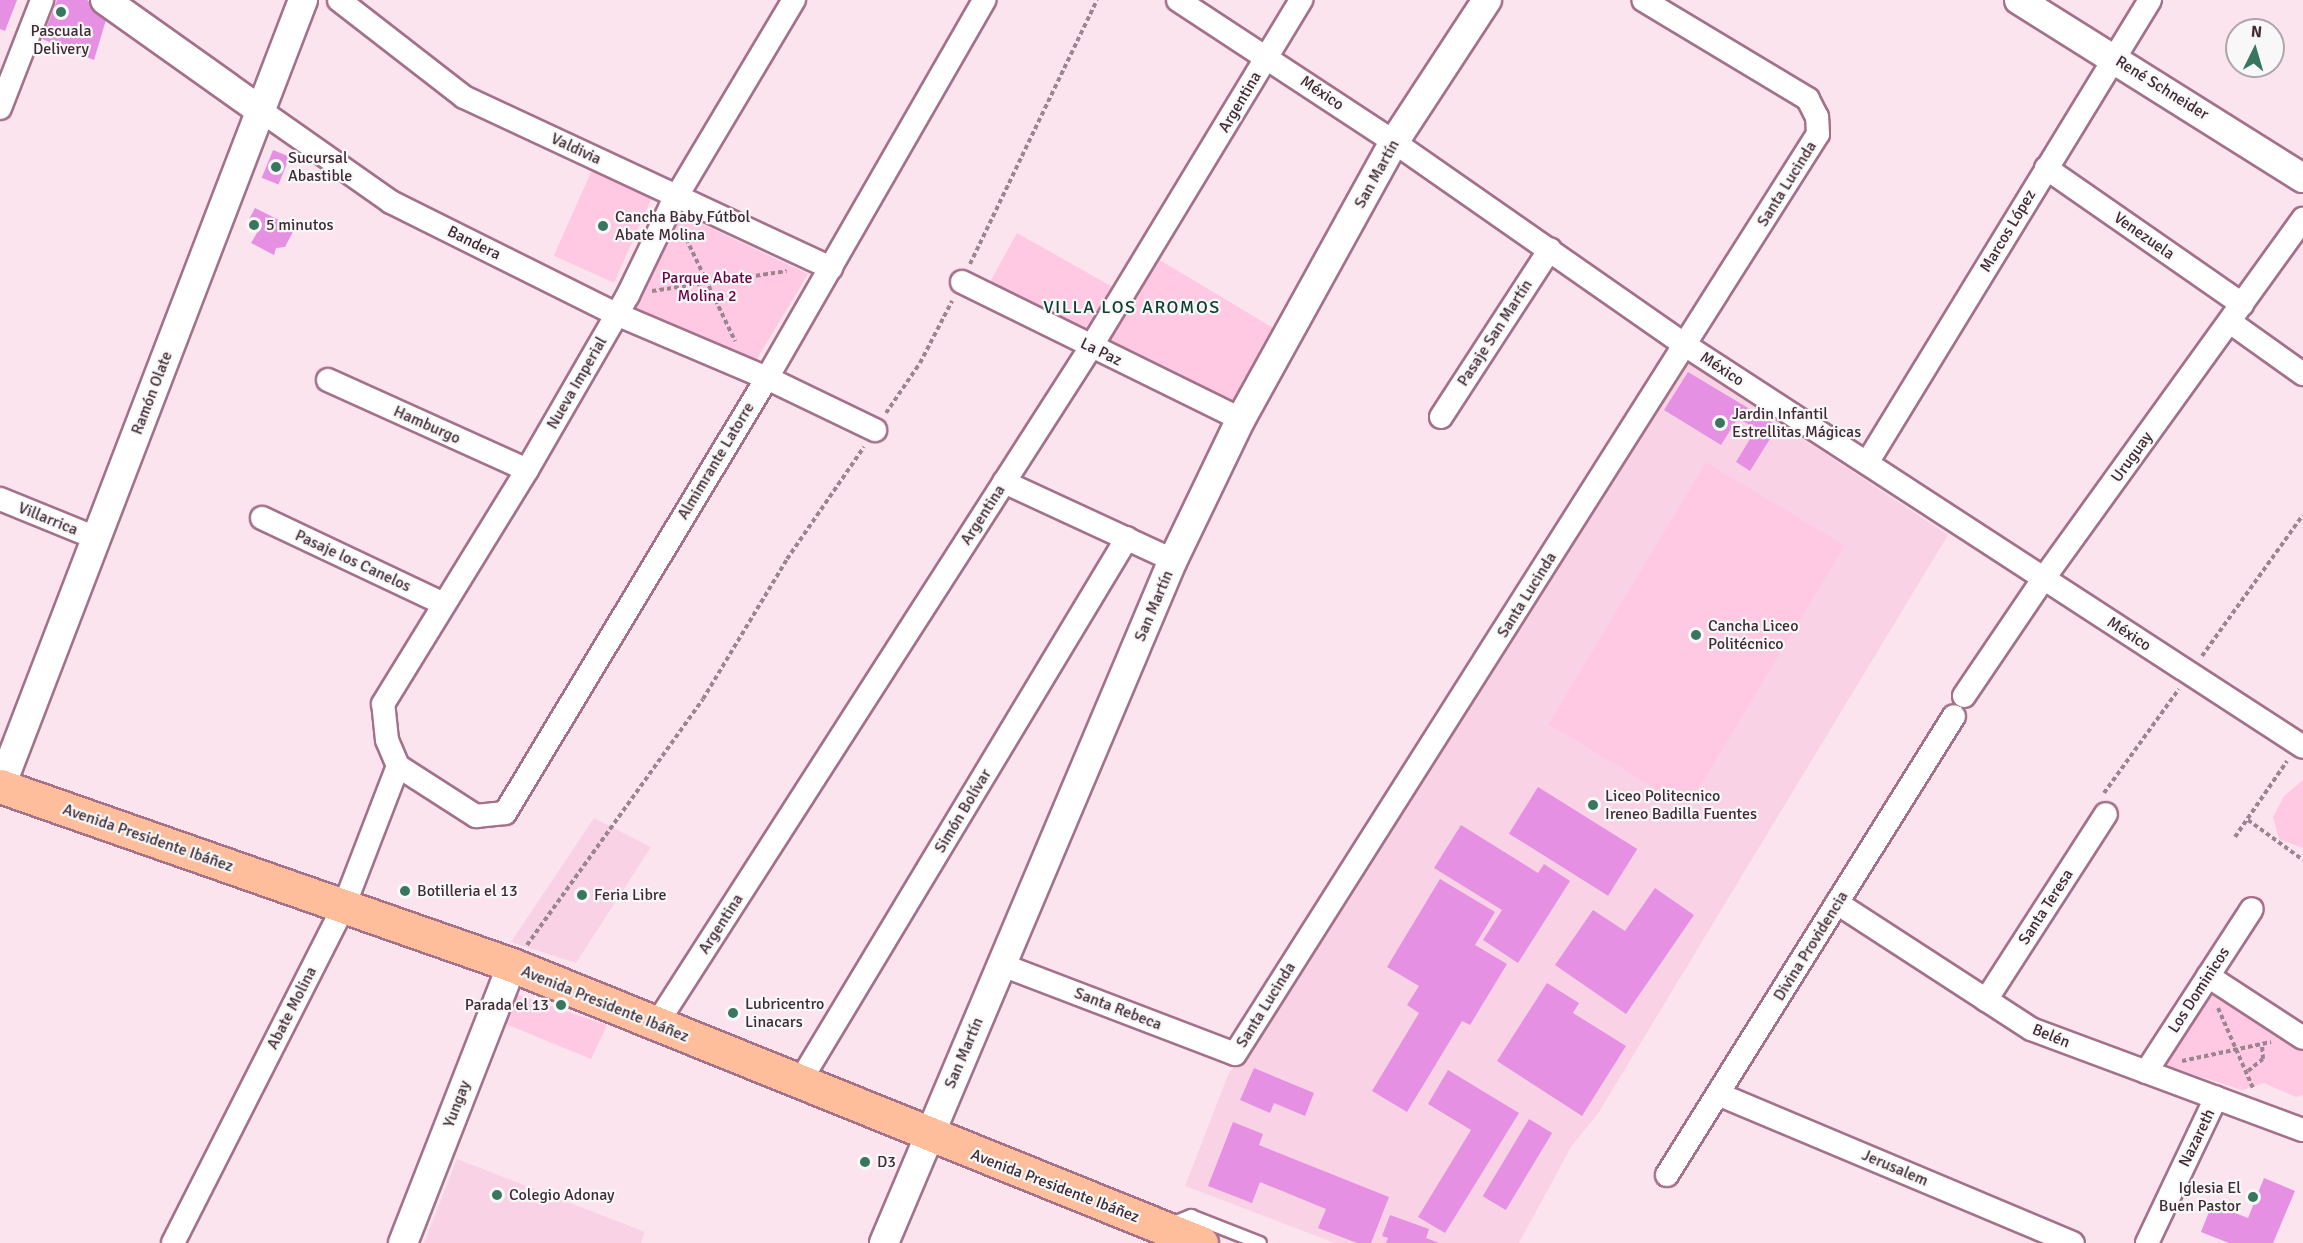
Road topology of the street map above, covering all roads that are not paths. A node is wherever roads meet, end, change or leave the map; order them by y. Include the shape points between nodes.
1 (42, 0) edge
2 (105, 0) edge
3 (303, 0) edge
4 (339, 0) edge
5 (794, 0) edge
6 (984, 0) edge
7 (1178, 0) edge
8 (1301, 0) edge
9 (1487, 0) edge
10 (1643, 0) edge
11 (2019, 0) edge
12 (2150, 0) edge
13 (1268, 57) junction
14 (2114, 58) junction
15 (0, 108) edge
16 (260, 110) junction
17 (1394, 142) junction
18 (2046, 168) junction
19 (2303, 178) edge
20 (678, 196) junction
21 (2303, 219) edge
22 (1550, 249) junction
23 (831, 268) junction
24 (962, 282) road end
25 (2236, 313) junction
26 (616, 314) junction
27 (1685, 345) junction
28 (1091, 347) junction
29 (2303, 374) edge
30 (766, 378) junction
31 (328, 380) dead end
32 (1441, 417) dead end
33 (1240, 419) junction
34 (875, 430) road end
35 (1867, 463) junction
36 (527, 470) junction
37 (1004, 482) junction
38 (0, 499) edge
39 (262, 518) dead end
40 (96, 538) junction
41 (1127, 538) junction
42 (1173, 560) junction
43 (2044, 578) junction
44 (444, 604) junction
45 (1959, 706) joint
46 (2301, 746) edge
47 (398, 766) junction
48 (0, 786) edge
49 (2106, 814) dead end
50 (1837, 903) junction
51 (344, 906) junction
52 (2252, 909) dead end
53 (512, 965) junction
54 (1002, 965) junction
55 (2208, 976) junction
56 (1986, 1000) junction
57 (656, 1025) junction
58 (2298, 1035) edge
59 (1235, 1054) joint
60 (2146, 1072) junction
61 (799, 1083) junction
62 (1718, 1094) junction
63 (2216, 1098) junction
64 (2298, 1122) edge
65 (929, 1136) junction
66 (1667, 1175) dead end
67 (1161, 1227) junction
68 (173, 1243) edge
69 (403, 1243) edge
70 (884, 1243) edge
71 (1201, 1243) edge
72 (1260, 1243) edge
73 (2073, 1243) edge
74 (2147, 1243) edge

1 - 15 street
2 - 16 street, Bandera
3 - 16 street, Ramón Olate
4 - 20 street, Valdivia via 464,97
5 - 20 street, Nueva Imperial
6 - 23 street, Almimrante Latorre
7 - 13 street, México
8 - 13 street, Argentina
9 - 17 street, San Martín
10 - 27 street, Santa Lucinda via 1808,99 1817,117 1818,134
11 - 14 street, René Schneider
12 - 14 street, Marcos López
13 - 17 street, México
13 - 28 street, Argentina
14 - 18 street, Marcos López
14 - 19 street, René Schneider
16 - 26 street, Bandera via 391,202
16 - 40 street, Ramón Olate
17 - 22 street, México
17 - 33 street, San Martín
18 - 25 street, Venezuela
18 - 35 street, Marcos López
20 - 23 street, Valdivia
20 - 26 street, Nueva Imperial
21 - 25 street, Uruguay
22 - 27 street, México
22 - 32 street, Pasaje San Martín
23 - 30 street, Almimrante Latorre
24 - 28 street, La Paz
25 - 29 street, Venezuela
25 - 43 street, Uruguay
26 - 30 street, Bandera
26 - 36 street, Nueva Imperial
27 - 35 street, México
27 - 59 street, Santa Lucinda
28 - 33 street, La Paz
28 - 37 street, Argentina
30 - 34 street, Bandera
30 - 47 street, Almimrante Latorre via 505,813 476,816
31 - 36 street, Hamburgo
33 - 42 street, San Martín
35 - 43 street, México
36 - 44 street, Nueva Imperial
37 - 41 street
37 - 57 street, Argentina
38 - 40 street, Villarrica
39 - 44 street, Pasaje los Canelos
40 - 48 street, Ramón Olate
41 - 42 street
41 - 61 street, Simón Bolívar
42 - 54 street, San Martín
43 - 45 street, Uruguay
43 - 46 street, México
44 - 47 street, Nueva Imperial via 383,704 387,740
45 - 50 street, Divina Providencia
47 - 51 street, Abate Molina
48 - 51 main road, Avenida Presidente Ibáñez
49 - 56 street, Santa Teresa
50 - 56 street, Belén
50 - 62 street, Divina Providencia
51 - 53 main road, Avenida Presidente Ibáñez
51 - 68 street, Abate Molina
52 - 55 street, Los Dominicos
53 - 57 main road, Avenida Presidente Ibáñez
53 - 69 street, Yungay
54 - 59 street, Santa Rebeca
54 - 65 street, San Martín
55 - 58 street
55 - 60 street, Los Dominicos
56 - 60 street, Belén via 2031,1029
57 - 61 main road, Avenida Presidente Ibáñez
60 - 63 street, Belén
61 - 65 main road, Avenida Presidente Ibáñez
62 - 66 street, Divina Providencia
62 - 73 street, Jerusalem
63 - 64 street, Belén
63 - 74 street, Nazareth
65 - 67 main road, Avenida Presidente Ibáñez
65 - 70 street, San Martín
67 - 71 main road, Avenida Presidente Ibáñez
67 - 72 lane via 1191,1216

